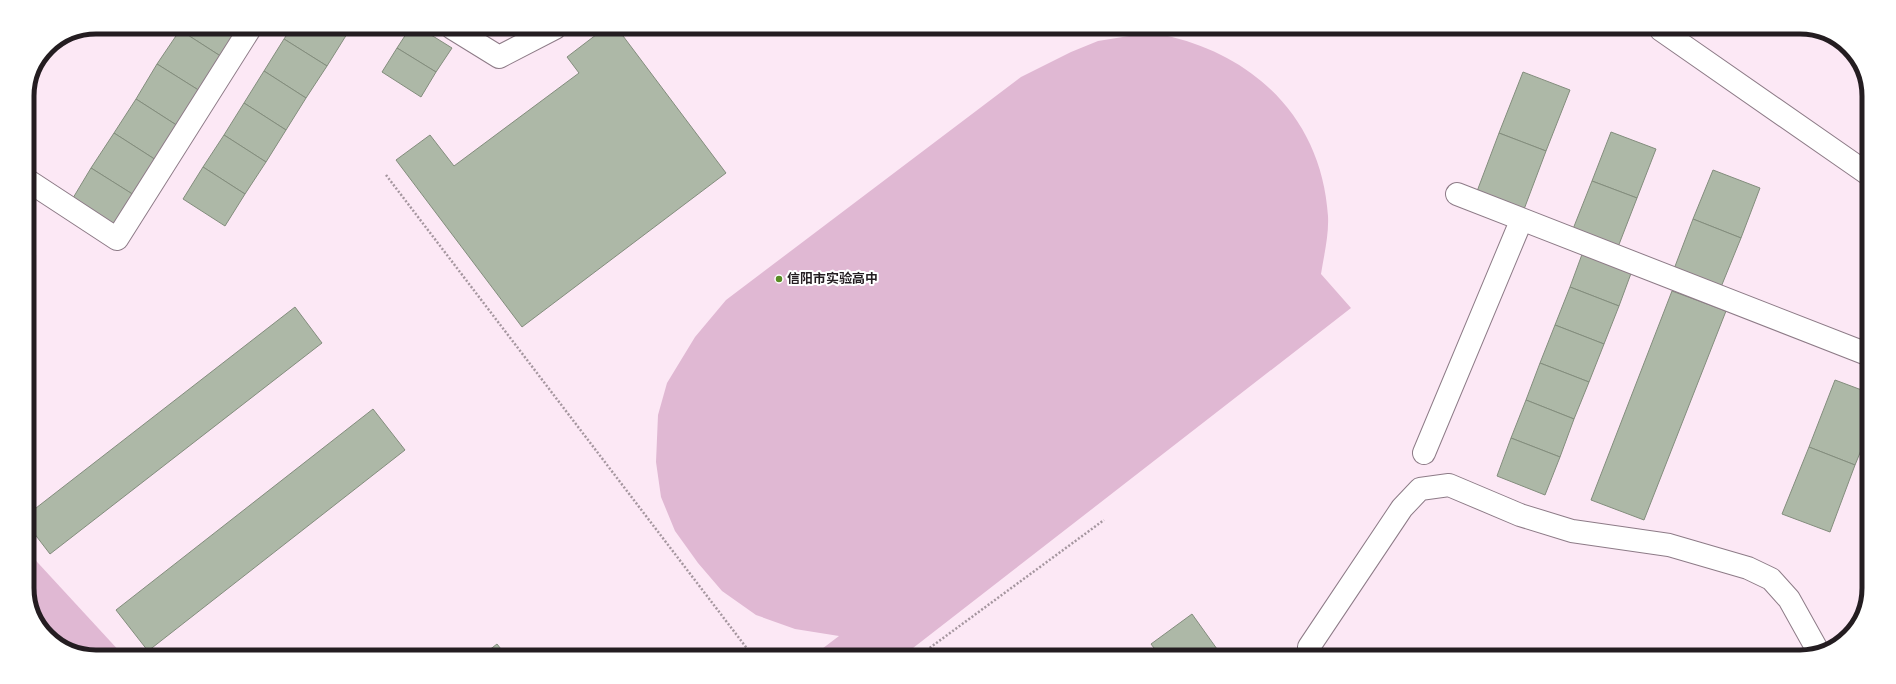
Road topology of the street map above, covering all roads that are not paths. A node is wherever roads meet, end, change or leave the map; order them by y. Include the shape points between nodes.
1 (247, 34) edge
2 (461, 34) edge
3 (544, 34) edge
4 (1667, 34) edge
5 (1862, 170) edge
6 (34, 185) edge
7 (1457, 194) dead end
8 (1521, 221) junction
9 (1862, 352) edge
10 (1424, 453) dead end
11 (1309, 647) dead end
12 (1816, 648) edge

1 - 6 street via 117,239
2 - 3 street via 499,58
4 - 5 street
7 - 8 street
8 - 9 street
8 - 10 street
11 - 12 street via 1402,508 1420,489 1449,485 1520,515 1572,531 1669,545 1748,568 1771,579 1789,599

